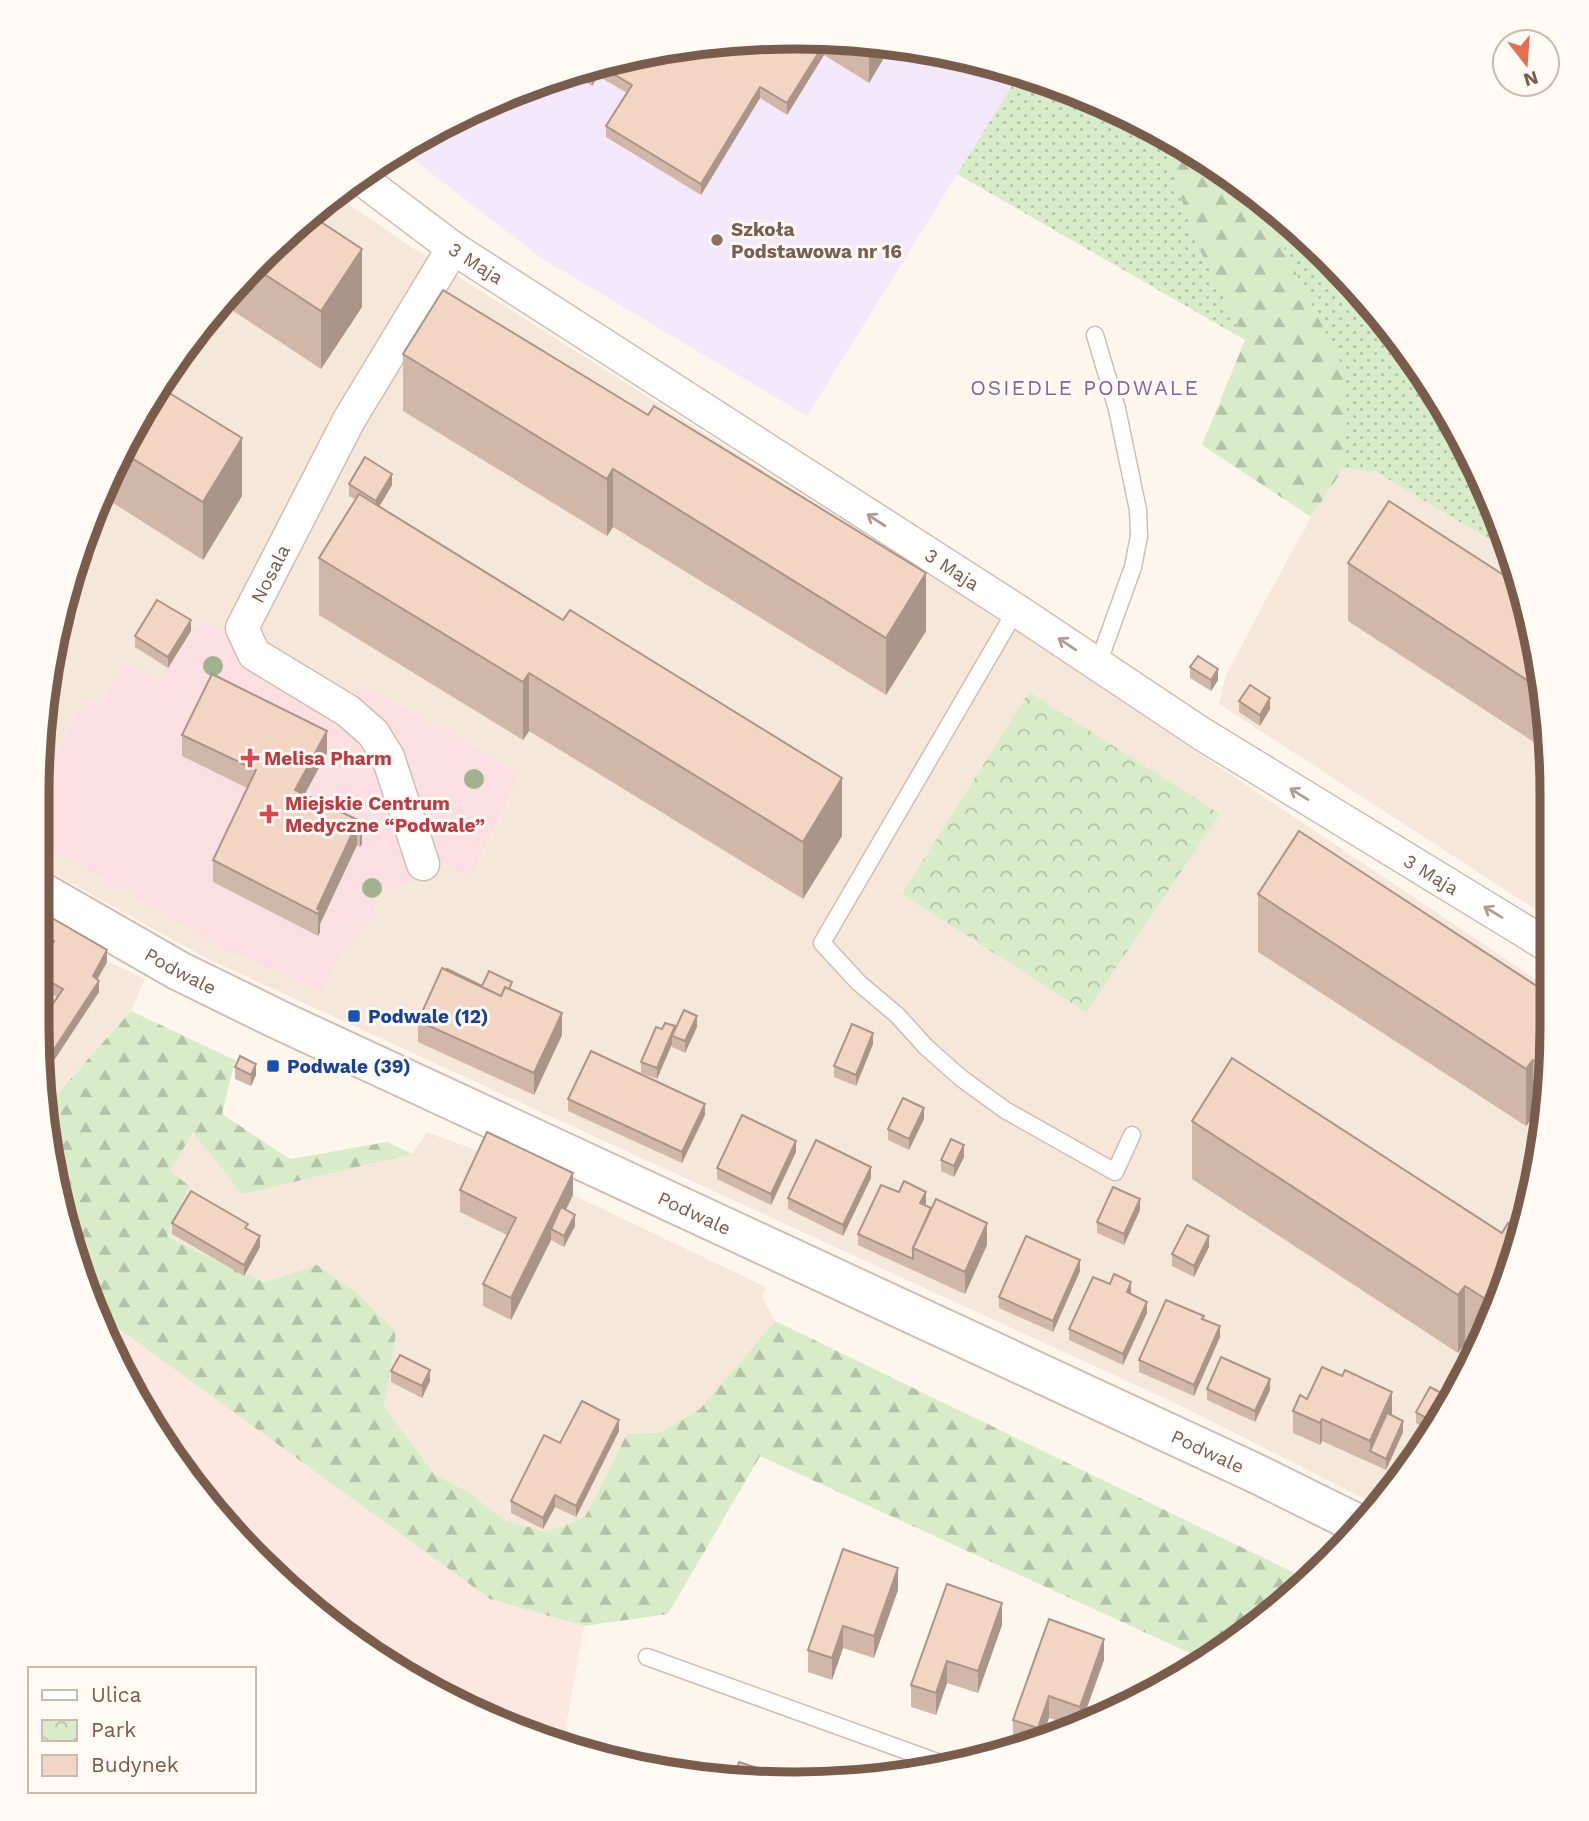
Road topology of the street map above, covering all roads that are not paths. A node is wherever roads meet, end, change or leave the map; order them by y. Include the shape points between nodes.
1 (368, 184) edge
2 (453, 248) junction
3 (1095, 335) dead end
4 (1016, 610) junction
5 (1098, 664) junction
6 (423, 863) dead end
7 (49, 897) edge
8 (1540, 941) edge
9 (1132, 1135) dead end
10 (1352, 1521) edge
11 (647, 1657) dead end
12 (931, 1760) edge

1 - 2 street, 3 Maja
4 -> 2 street, 3 Maja
2 - 6 street, Nosala via 349,420 242,628 254,654 348,711 373,733 388,757
3 - 5 lane via 1117,409 1139,536 1133,567
5 -> 4 street, 3 Maja
4 - 9 lane via 822,943 926,1047 1005,1110 1115,1172
8 -> 5 street, 3 Maja via 1202,734
7 - 10 street, Podwale via 179,971 279,1020
11 - 12 lane

